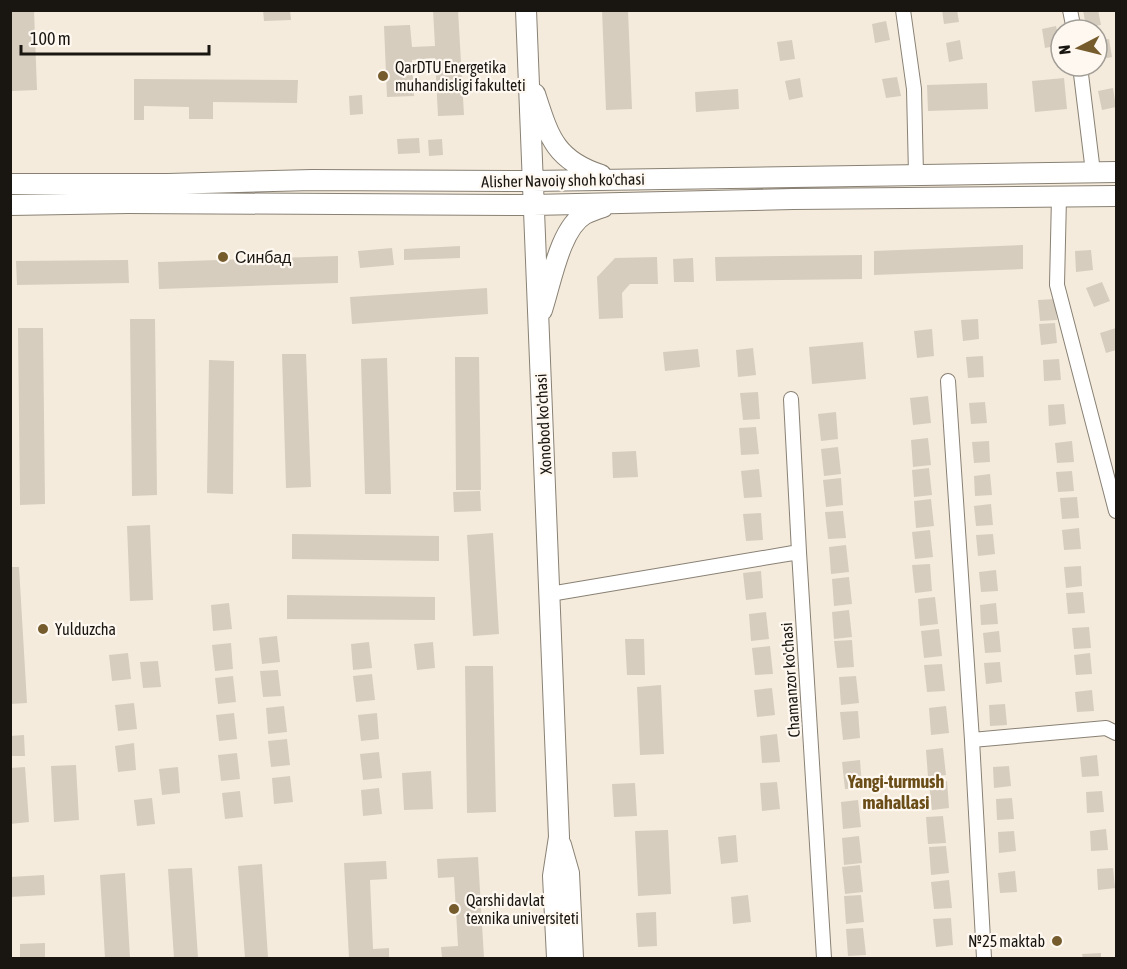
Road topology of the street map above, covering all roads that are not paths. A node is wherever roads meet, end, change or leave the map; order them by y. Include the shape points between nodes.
1 (526, 10) edge
2 (903, 10) edge
3 (528, 74) junction
4 (1081, 78) edge
5 (1093, 172) junction
6 (1116, 172) edge
7 (916, 174) junction
8 (615, 179) junction
9 (532, 181) junction
10 (10, 184) edge
11 (169, 194) junction
12 (1116, 196) edge
13 (1059, 197) junction
14 (615, 202) junction
15 (10, 205) edge
16 (533, 205) junction
17 (538, 324) junction
18 (948, 381) dead end
19 (791, 399) dead end
20 (1115, 502) edge
21 (799, 552) junction
22 (550, 594) junction
23 (1116, 733) edge
24 (972, 740) junction
25 (559, 837) junction
26 (557, 958) edge
27 (573, 958) edge
28 (824, 958) edge
29 (984, 958) edge

1 - 3 main road, Xonobod ko'chasi
2 - 7 street via 914,89
3 - 8 main road via 546,129 562,155 582,169
3 - 9 main road, Xonobod ko'chasi
4 - 5 street
5 - 6 main road, Alisher Navoiy shoh ko'chasi
5 - 7 main road, Alisher Navoiy shoh ko'chasi
7 - 8 main road, Alisher Navoiy shoh ko'chasi
8 - 9 main road, Alisher Navoiy shoh ko'chasi
9 - 11 main road, Alisher Navoiy shoh ko'chasi via 312,180
9 - 16 main road, Xonobod ko'chasi
10 - 11 main road, Alisher Navoiy shoh ko'chasi
11 - 15 main road, Alisher Navoiy shoh ko'chasi
11 - 16 main road, Alisher Navoiy shoh ko'chasi
12 - 13 main road, Alisher Navoiy shoh ko'chasi
13 - 14 main road, Alisher Navoiy shoh ko'chasi
13 - 20 street via 1057,285
14 - 16 main road, Alisher Navoiy shoh ko'chasi
14 - 17 main road via 584,214 570,228
16 - 17 main road, Xonobod ko'chasi
17 - 22 main road, Xonobod ko'chasi
18 - 24 street
19 - 21 street, Chamanzor ko'chasi
21 - 22 street
21 - 28 street, Chamanzor ko'chasi
22 - 25 main road, Xonobod ko'chasi
23 - 24 street via 1106,728
24 - 29 street
25 - 26 main road, Xonobod ko'chasi via 553,876
25 - 27 main road, Xonobod ko'chasi via 569,873

